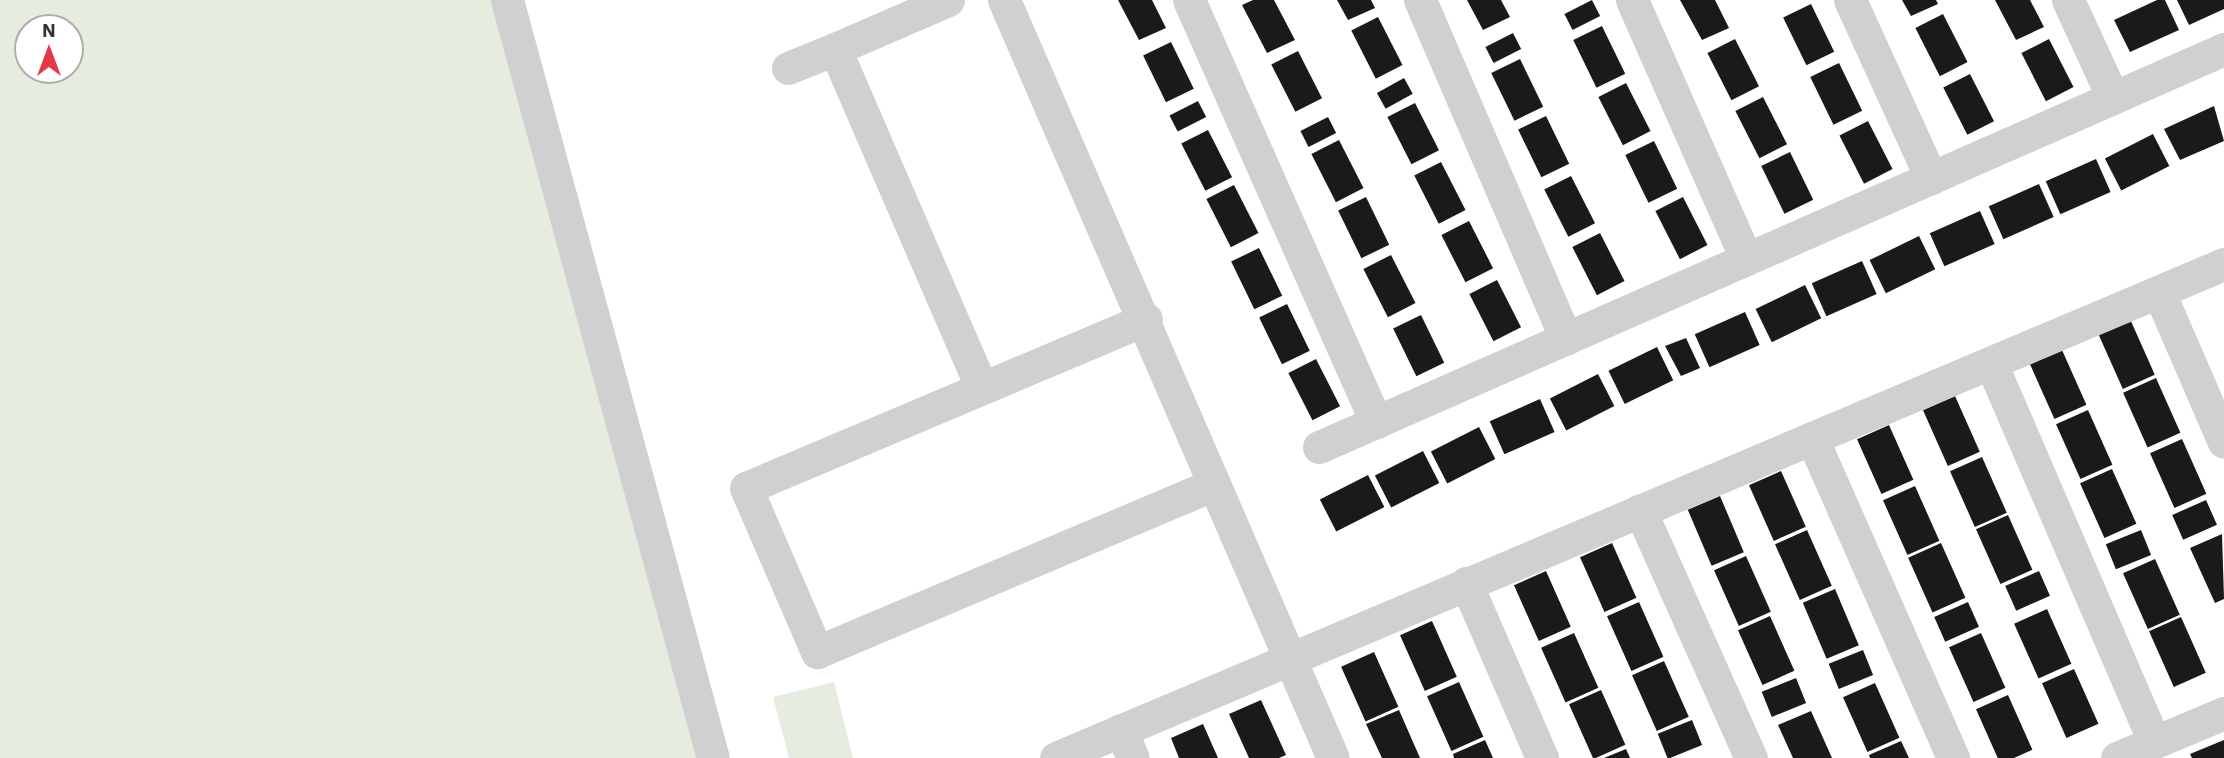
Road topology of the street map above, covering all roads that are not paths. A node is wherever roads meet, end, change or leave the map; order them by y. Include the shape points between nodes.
1 (507, 0) edge
2 (948, 0) edge
3 (1004, 0) edge
4 (1189, 0) edge
5 (1420, 0) edge
6 (1632, 0) edge
7 (1850, 0) edge
8 (2068, 0) edge
9 (835, 49) junction
10 (2224, 49) edge
11 (788, 68) dead end
12 (2113, 99) junction
13 (1931, 178) junction
14 (1746, 259) junction
15 (2224, 264) edge
16 (2160, 292) junction
17 (1146, 319) junction
18 (1566, 339) junction
19 (1991, 363) junction
20 (982, 388) junction
21 (1376, 422) junction
22 (1812, 438) junction
23 (2224, 442) edge
24 (1319, 447) dead end
25 (1214, 484) junction
26 (1640, 510) junction
27 (1466, 583) junction
28 (1289, 658) junction
29 (2224, 713) edge
30 (2154, 742) junction
31 (1127, 744) edge
32 (713, 758) edge
33 (1056, 758) edge
34 (1333, 758) edge
35 (1542, 758) edge
36 (1751, 758) edge
37 (1953, 758) edge
38 (2117, 758) edge

1 - 32 street
2 - 9 street
3 - 17 street
4 - 21 street
5 - 18 street
6 - 14 street
7 - 13 street
8 - 12 street
9 - 11 street
9 - 20 street
10 - 12 street
12 - 13 street
13 - 14 street
14 - 18 street
15 - 16 street
16 - 19 street
16 - 23 street
17 - 20 street
17 - 25 street
18 - 21 street
19 - 22 street
19 - 30 street
20 - 25 street via 746,488 817,652
21 - 24 street
22 - 26 street
22 - 37 street
25 - 28 street
26 - 27 street
26 - 36 street
27 - 28 street
27 - 35 street
28 - 31 street
28 - 34 street
29 - 30 street
30 - 38 street
31 - 33 street

